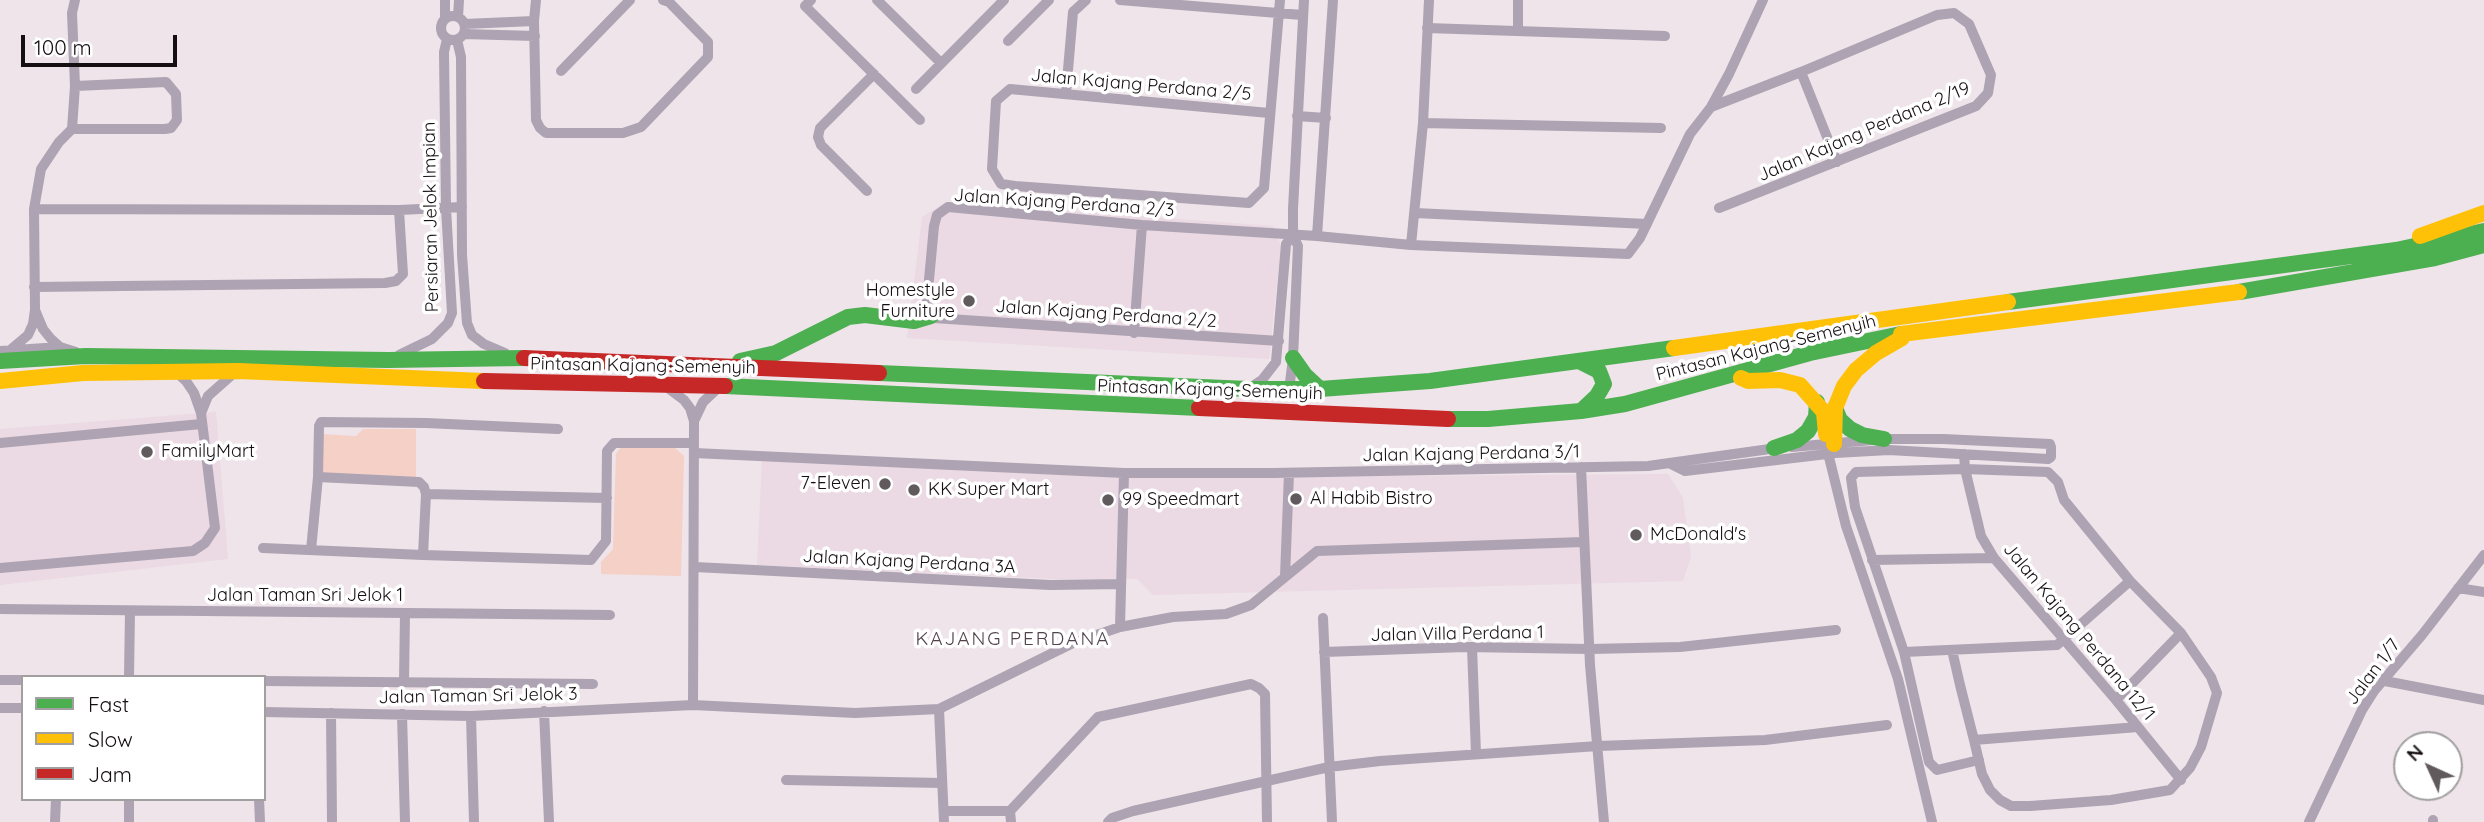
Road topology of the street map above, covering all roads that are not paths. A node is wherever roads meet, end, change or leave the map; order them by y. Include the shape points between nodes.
1 (75, 0) edge
2 (445, 0) edge
3 (459, 0) edge
4 (536, 0) edge
5 (631, 0) edge
6 (663, 0) edge
7 (877, 0) edge
8 (1004, 0) edge
9 (1049, 0) edge
10 (1086, 0) edge
11 (1120, 0) edge
12 (1280, 0) edge
13 (1304, 0) edge
14 (1333, 0) edge
15 (1429, 0) edge
16 (1518, 0) edge
17 (1763, 0) edge
18 (808, 3) edge
19 (1182, 3) edge
20 (1279, 14) junction
21 (1303, 15) junction
22 (445, 19) junction
23 (534, 21) junction
24 (1427, 27) junction
25 (1517, 30) junction
26 (458, 31) junction
27 (535, 36) junction
28 (1665, 36) dead end
29 (1008, 41) dead end
30 (942, 63) junction
31 (561, 71) dead end
32 (1801, 72) junction
33 (874, 74) junction
34 (75, 86) junction
35 (916, 89) dead end
36 (1066, 93) junction
37 (1711, 107) junction
38 (1269, 114) junction
39 (1297, 116) junction
40 (1326, 118) junction
41 (920, 120) dead end
42 (1423, 123) junction
43 (1661, 128) dead end
44 (72, 130) junction
45 (1838, 162) junction
46 (867, 191) dead end
47 (462, 207) junction
48 (446, 208) junction
49 (1719, 208) dead end
50 (34, 209) junction
51 (399, 210) junction
52 (1415, 213) junction
53 (2484, 213) edge
54 (1647, 224) junction
55 (1142, 225) junction
56 (2484, 231) edge
57 (1293, 235) junction
58 (1317, 236) junction
59 (1411, 245) junction
60 (2484, 245) edge
61 (2401, 256) junction
62 (2484, 257) edge
63 (34, 287) junction
64 (35, 310) junction
65 (931, 316) junction
66 (1135, 333) junction
67 (1906, 333) junction
68 (1279, 341) junction
69 (60, 347) junction
70 (3, 355) edge
71 (86, 356) junction
72 (520, 358) junction
73 (1293, 358) junction
74 (388, 360) junction
75 (1581, 362) junction
76 (723, 366) junction
77 (174, 370) junction
78 (238, 371) junction
79 (1735, 375) junction
80 (0, 382) edge
81 (662, 385) junction
82 (720, 386) junction
83 (1248, 389) junction
84 (1320, 389) junction
85 (1289, 390) junction
86 (1817, 402) junction
87 (1835, 408) junction
88 (1581, 411) junction
89 (201, 418) junction
90 (694, 421) junction
91 (558, 429) dead end
92 (1884, 439) junction
93 (1943, 439) junction
94 (1984, 441) junction
95 (0, 443) edge
96 (694, 448) junction
97 (1774, 448) junction
98 (1831, 449) junction
99 (1964, 454) junction
100 (1669, 463) junction
101 (1581, 467) junction
102 (1965, 470) junction
103 (1125, 473) junction
104 (1289, 473) junction
105 (318, 477) junction
106 (426, 494) junction
107 (607, 498) junction
108 (1583, 542) junction
109 (263, 548) dead end
110 (312, 550) junction
111 (423, 555) junction
112 (2484, 555) edge
113 (1994, 558) junction
114 (1872, 560) junction
115 (695, 567) junction
116 (0, 568) edge
117 (1285, 577) junction
118 (2130, 581) junction
119 (1121, 584) junction
120 (2458, 588) junction
121 (2484, 592) edge
122 (0, 609) edge
123 (130, 611) junction
124 (405, 613) junction
125 (610, 615) dead end
126 (1323, 618) dead end
127 (1119, 627) junction
128 (1836, 630) dead end
129 (2181, 633) junction
130 (2065, 639) junction
131 (1472, 647) junction
132 (1590, 649) junction
133 (1952, 650) junction
134 (1324, 652) junction
135 (1904, 652) junction
136 (129, 675) edge
137 (0, 680) edge
138 (21, 680) edge
139 (266, 681) edge
140 (2385, 681) junction
141 (404, 682) junction
142 (593, 684) dead end
143 (2116, 700) junction
144 (2484, 700) edge
145 (693, 705) junction
146 (0, 708) edge
147 (21, 708) edge
148 (939, 709) junction
149 (544, 711) junction
150 (266, 712) edge
151 (331, 713) junction
152 (402, 714) junction
153 (471, 716) junction
154 (1887, 725) dead end
155 (2138, 727) junction
156 (1974, 740) junction
157 (1598, 746) junction
158 (1476, 754) junction
159 (1979, 760) junction
160 (1329, 767) junction
161 (786, 780) dead end
162 (1267, 780) junction
163 (2180, 780) junction
164 (942, 783) junction
165 (55, 801) edge
166 (129, 801) edge
167 (259, 801) edge
168 (944, 816) edge
169 (1010, 817) edge
170 (55, 822) edge
171 (129, 822) edge
172 (260, 822) edge
173 (332, 822) edge
174 (405, 822) edge
175 (474, 822) edge
176 (549, 822) edge
177 (1108, 822) edge
178 (1267, 822) edge
179 (1332, 822) edge
180 (1604, 822) edge
181 (1925, 822) edge
182 (1932, 822) edge
183 (2309, 822) edge

1 - 34 street
2 - 22 street
3 - 26 street, Persiaran Jelok Impian
4 - 23 street
5 - 31 street
6 - 27 street via 708,42 708,57 641,127 623,133 546,133 540,128 536,120
7 - 30 street
8 - 30 street
9 - 29 street
10 - 36 street via 1073,12
11 - 19 street
12 - 20 street
13 - 21 street
14 - 40 street
15 - 24 street
16 - 25 street
17 - 37 street
18 - 33 street
19 - 20 street
20 - 21 street
20 - 38 street
21 - 39 street
22 - 26 street via 454,16
22 - 26 street via 441,32
23 - 26 street
23 - 27 street
24 - 25 street
24 - 42 street
25 - 28 street
26 - 27 street
26 - 47 street, Persiaran Jelok Impian
26 - 48 street, Persiaran Jelok Impian via 444,52
30 - 35 street
32 - 37 street
32 - 45 street
32 - 45 street, Jalan Kajang Perdana 2/19 via 1937,15 1954,13 1969,23 1991,75 1988,93 1976,106
33 - 41 street
33 - 46 street via 820,128 818,137
34 - 44 street
34 - 44 street via 166,82 176,94 177,120 165,129
36 - 38 street, Jalan Kajang Perdana 2/5
36 - 38 street, Jalan Kajang Perdana 2/5 via 1010,89 996,101 992,169 1001,184 1249,203 1264,188
37 - 54 street via 1690,134
39 - 40 street
39 - 57 street
40 - 58 street
42 - 43 street
42 - 52 street
44 - 50 street via 45,162
45 - 49 street, Jalan Kajang Perdana 2/19
47 - 48 street
47 - 72 street, Persiaran Jelok Impian via 467,323 472,335 484,344
48 - 51 street
48 - 74 street, Persiaran Jelok Impian via 452,313 432,339
50 - 51 street
50 - 63 street
51 - 63 street via 404,261 403,274 396,281
52 - 54 street
52 - 59 street
53 - 61 highway via 2412,239
54 - 59 street, Jalan Kajang Perdana 2/3 via 1628,254
55 - 57 street, Jalan Kajang Perdana 2/3
55 - 65 street, Jalan Kajang Perdana 2/3 via 948,207 937,215 934,226 927,301
55 - 66 street
56 - 61 highway
57 - 58 street, Jalan Kajang Perdana 2/3
57 - 68 street via 1286,244
57 - 73 street via 1298,246
58 - 59 street, Jalan Kajang Perdana 2/3
60 - 61 highway
61 - 62 highway via 2446,264
61 - 67 highway, Pintasan Kajang-Semenyih via 2207,297
61 - 75 highway, Pintasan Kajang-Semenyih via 1883,318
63 - 64 street
64 - 69 street via 43,329
64 - 70 street via 28,335
65 - 66 street, Jalan Kajang Perdana 2/2
65 - 76 highway via 914,321 848,317 776,353
66 - 68 street, Jalan Kajang Perdana 2/2
67 - 79 highway, Pintasan Kajang-Semenyih
67 - 87 highway via 1856,370
68 - 83 street via 1270,372
69 - 70 street
69 - 71 street
70 - 71 highway, Pintasan Kajang-Semenyih
71 - 74 highway, Pintasan Kajang-Semenyih
72 - 74 highway, Pintasan Kajang-Semenyih
72 - 76 highway, Pintasan Kajang-Semenyih
73 - 84 highway
73 - 85 street
75 - 84 highway, Pintasan Kajang-Semenyih
75 - 88 highway via 1599,371 1604,384
76 - 83 highway, Pintasan Kajang-Semenyih
77 - 78 highway, Pintasan Kajang-Semenyih
77 - 80 highway, Pintasan Kajang-Semenyih
77 - 89 street via 194,393
78 - 81 highway, Pintasan Kajang-Semenyih
78 - 89 street via 208,396
79 - 86 highway via 1748,381 1791,381
79 - 88 highway, Pintasan Kajang-Semenyih
81 - 82 highway, Pintasan Kajang-Semenyih
81 - 90 street via 684,400
82 - 88 highway, Pintasan Kajang-Semenyih via 1424,419
82 - 90 street via 703,402
83 - 85 highway, Pintasan Kajang-Semenyih
84 - 85 highway, Pintasan Kajang-Semenyih
86 - 97 highway via 1808,431
86 - 98 highway via 1826,419
87 - 92 highway via 1850,429
87 - 98 highway
89 - 95 street
89 - 116 street via 215,528 205,543 193,551
90 - 96 street
91 - 105 street via 321,422
92 - 93 street
92 - 98 street
93 - 94 street
93 - 99 street via 1954,442
94 - 99 street
94 - 99 street via 2050,444 2050,457
96 - 103 street, Jalan Kajang Perdana 3/1
96 - 107 street, Jalan Kajang Perdana 3/1 via 614,443 607,452
96 - 115 street
97 - 98 street
97 - 100 street
98 - 99 street
98 - 100 street via 1685,471
98 - 182 street via 1846,526 1898,680
99 - 102 street, Jalan Kajang Perdana 12/1
100 - 101 street, Jalan Kajang Perdana 3/1
101 - 104 street, Jalan Kajang Perdana 3/1
101 - 108 street
102 - 113 street, Jalan Kajang Perdana 12/1 via 1981,536
102 - 114 street via 1856,472 1851,478 1855,507
102 - 118 street via 2048,472 2058,482 2064,500
103 - 104 street, Jalan Kajang Perdana 3/1
103 - 119 street
104 - 117 street
105 - 106 street via 419,482
105 - 110 street
106 - 107 street
106 - 111 street
107 - 111 street via 606,541 591,560
108 - 117 street via 1317,551
108 - 132 street
109 - 110 street
110 - 111 street
112 - 120 street, Jalan 1/7
113 - 114 street
113 - 130 street, Jalan Kajang Perdana 12/1
114 - 135 street
115 - 119 street, Jalan Kajang Perdana 3A via 1050,585
115 - 145 street
117 - 127 street via 1251,605 1226,614
118 - 129 street
118 - 130 street
119 - 127 street
120 - 121 street
120 - 140 street, Jalan 1/7
122 - 123 street, Jalan Taman Sri Jelok 1
123 - 124 street, Jalan Taman Sri Jelok 1
123 - 136 street
124 - 125 street, Jalan Taman Sri Jelok 1
124 - 141 street
126 - 134 street
127 - 148 street via 1073,643
128 - 132 street, Jalan Villa Perdana 1 via 1681,647
129 - 143 street
129 - 163 street via 2217,693 2201,747
130 - 133 street via 2057,645
130 - 143 street, Jalan Kajang Perdana 12/1
131 - 132 street, Jalan Villa Perdana 1
131 - 134 street, Jalan Villa Perdana 1
131 - 158 street
132 - 157 street
133 - 135 street
133 - 156 street
134 - 160 street
135 - 159 street via 1929,762 1937,770
137 - 138 street
139 - 141 street, Jalan Taman Sri Jelok 3
140 - 144 street
140 - 183 street, Jalan 1/7 via 2362,710
141 - 142 street, Jalan Taman Sri Jelok 3
143 - 155 street, Jalan Kajang Perdana 12/1
145 - 148 street, Jalan Taman Sri Jelok 3 via 855,713
145 - 149 street, Jalan Taman Sri Jelok 3
146 - 147 street
148 - 164 street
149 - 153 street, Jalan Taman Sri Jelok 3
149 - 176 street
150 - 151 street, Jalan Taman Sri Jelok 3
151 - 152 street, Jalan Taman Sri Jelok 3
151 - 173 street
152 - 153 street, Jalan Taman Sri Jelok 3
152 - 174 street
153 - 175 street
154 - 157 street via 1765,740
155 - 156 street
155 - 163 street, Jalan Kajang Perdana 12/1
156 - 159 street
157 - 158 street
157 - 180 street
158 - 160 street
159 - 163 street via 1990,790 2011,806 2123,798 2170,790
160 - 162 street
160 - 179 street
161 - 164 street
162 - 169 street via 1265,694 1251,684 1098,717
162 - 177 street via 1133,811
162 - 178 street
164 - 168 street
165 - 170 street
166 - 171 street
167 - 172 street
168 - 169 street
181 - 182 street

